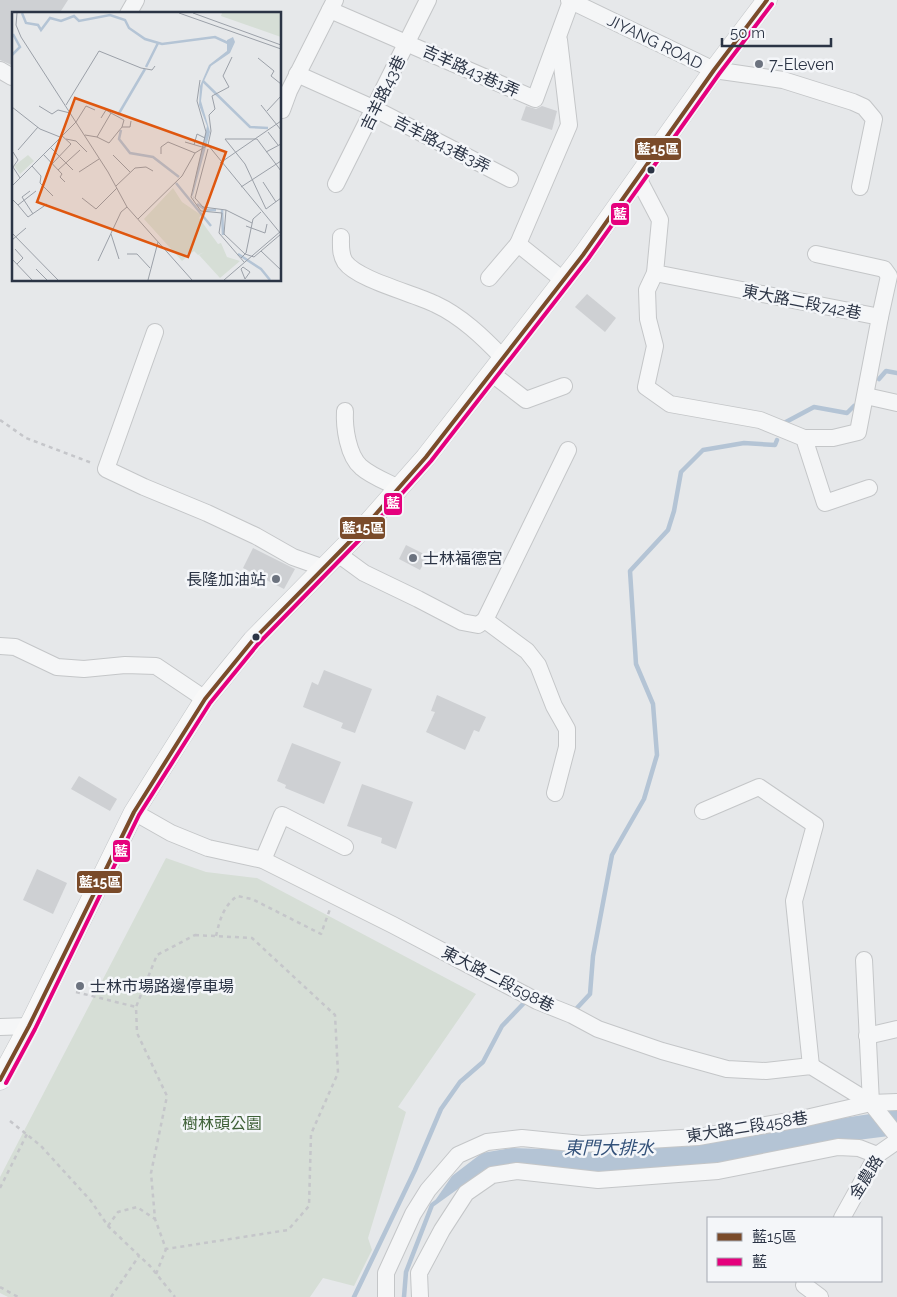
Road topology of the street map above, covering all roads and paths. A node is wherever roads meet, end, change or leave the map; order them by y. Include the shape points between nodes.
1 (136, 0) edge
2 (428, 0) edge
3 (570, 0) edge
4 (767, 0) edge
5 (589, 4) edge
6 (332, 5) edge
7 (129, 12) edge
8 (558, 35) junction
9 (407, 44) junction
10 (714, 70) junction
11 (297, 74) junction
12 (281, 110) edge
13 (374, 110) junction
14 (638, 178) junction
15 (510, 179) dead end
16 (336, 184) dead end
17 (860, 187) dead end
18 (341, 237) dead end
19 (518, 244) junction
20 (816, 254) dead end
21 (655, 273) junction
22 (489, 278) dead end
23 (563, 280) junction
24 (880, 317) junction
25 (155, 332) dead end
26 (497, 365) junction
27 (564, 386) dead end
28 (866, 396) junction
29 (897, 403) edge
30 (345, 411) dead end
31 (0, 420) edge
32 (804, 438) junction
33 (568, 450) dead end
34 (101, 466) dead end
35 (399, 488) junction
36 (869, 488) dead end
37 (338, 554) junction
38 (324, 568) junction
39 (485, 620) junction
40 (0, 646) edge
41 (206, 699) junction
42 (555, 793) dead end
43 (703, 811) dead end
44 (134, 812) junction
45 (345, 847) dead end
46 (263, 860) junction
47 (334, 896) junction
48 (216, 936) junction
49 (864, 960) dead end
50 (76, 992) dead end
51 (136, 1007) junction
52 (29, 1026) junction
53 (0, 1027) edge
54 (897, 1029) edge
55 (867, 1036) junction
56 (811, 1066) junction
57 (0, 1080) edge
58 (897, 1102) edge
59 (871, 1103) junction
60 (10, 1121) dead end
61 (27, 1134) junction
62 (897, 1136) edge
63 (897, 1141) edge
64 (877, 1155) junction
65 (0, 1188) edge
66 (843, 1217) edge
67 (155, 1219) junction
68 (108, 1226) junction
69 (166, 1249) junction
70 (138, 1256) junction
71 (156, 1274) junction
72 (0, 1287) edge
73 (803, 1287) edge
74 (18, 1297) edge
75 (111, 1297) edge
76 (175, 1297) edge
77 (386, 1297) edge
78 (420, 1297) edge
79 (820, 1297) edge

1 - 7 street
2 - 9 street, 吉羊路43巷
3 - 5 street, JIYANG ROAD
3 - 8 street
4 - 10 main road
5 - 10 street, JIYANG ROAD
6 - 9 street, 吉羊路43巷1弄
6 - 11 street
8 - 9 street, 吉羊路43巷1弄 via 535,99
8 - 19 street via 569,125
9 - 13 street, 吉羊路43巷
10 - 14 main road
10 - 17 street, JIYANG ROAD via 783,80 864,107 874,119
11 - 12 street
11 - 13 street, 吉羊路43巷3弄
13 - 15 street, 吉羊路43巷3弄
13 - 16 street, 吉羊路43巷
14 - 21 street via 660,220
14 - 23 main road
18 - 26 street via 341,253 354,270 436,304 480,333
19 - 22 street
19 - 23 street
20 - 24 street via 884,269 889,276
21 - 24 street, 東大路二段742巷
21 - 32 street via 647,290 648,319 655,346 646,387 670,404 760,420
23 - 26 main road
24 - 28 street, 東大路二段742巷
25 - 38 street via 106,469 223,520 292,557
26 - 27 street via 526,400
26 - 35 main road
28 - 29 street
28 - 32 street, 東大路二段742巷 via 858,432 833,438
30 - 35 street via 346,435 354,459 366,471
31 - 34 path via 26,438
32 - 36 street via 825,503
33 - 39 street
35 - 37 main road
37 - 38 main road
37 - 39 street via 364,573 462,622 478,625
38 - 41 main road via 253,640
39 - 42 street via 527,650 538,665 567,729 567,747
40 - 41 street via 15,647 58,666 84,669 156,666
41 - 44 main road
43 - 56 street via 759,787 815,825 794,901
44 - 46 street, 東大路二段598巷 via 171,833 208,848
44 - 52 main road
45 - 46 street via 282,816
46 - 47 street, 東大路二段598巷
47 - 48 path via 321,934 252,899 237,896 228,903
47 - 56 street, 東大路二段598巷 via 598,1029 727,1069 766,1071
48 - 51 path via 195,935 157,955
48 - 69 path via 252,938 335,1015 338,1073 311,1134 309,1206 288,1230
49 - 55 street
50 - 51 path
51 - 67 path via 137,1032 167,1096 151,1173
52 - 53 street
52 - 57 main road
54 - 55 street
55 - 59 street
56 - 59 street
58 - 59 street, 東大路二段458巷
59 - 62 street
59 - 77 street, 東大路二段458巷 via 698,1137 582,1144 522,1138 488,1142 458,1155 428,1190 413,1214 386,1273
60 - 61 path
61 - 65 path
61 - 68 path via 72,1179
63 - 64 street, 金農路
64 - 66 street, 金農路
64 - 78 street via 859,1148 838,1147 718,1171 598,1180 517,1171 492,1175 466,1193 442,1230 419,1273
67 - 68 path via 137,1207 118,1212
67 - 69 path
68 - 70 path
69 - 71 path
70 - 71 path
70 - 75 path
71 - 76 path
72 - 74 path
73 - 79 street

